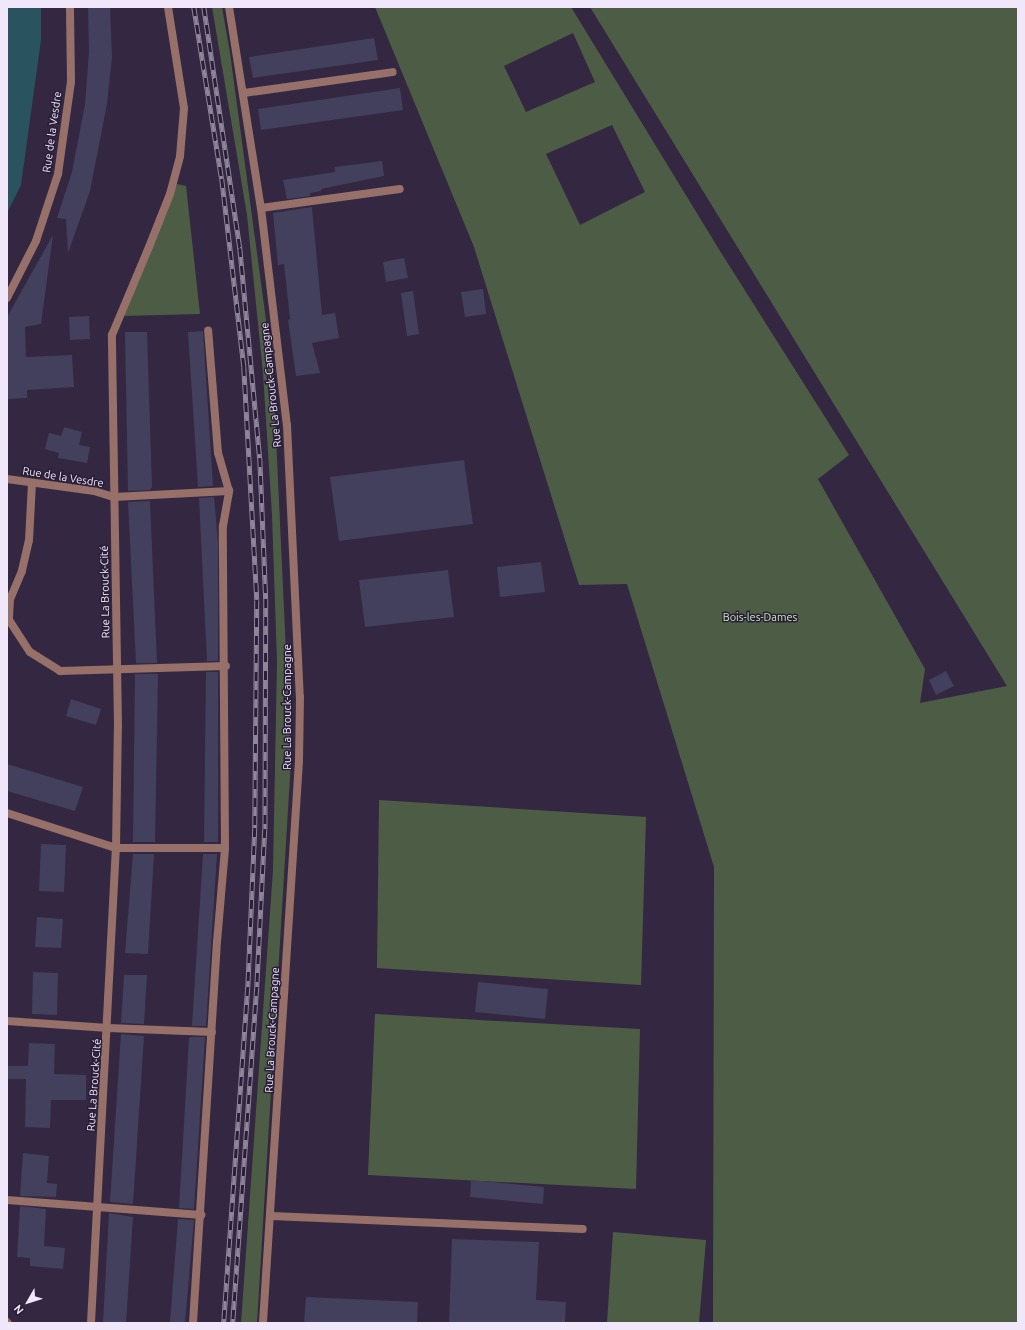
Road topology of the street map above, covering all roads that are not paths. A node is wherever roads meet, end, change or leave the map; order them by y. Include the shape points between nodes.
1 (70, 7) edge
2 (168, 7) edge
3 (229, 7) edge
4 (392, 72) dead end
5 (244, 94) junction
6 (400, 189) dead end
7 (261, 208) junction
8 (7, 298) edge
9 (208, 330) dead end
10 (7, 479) edge
11 (32, 483) junction
12 (229, 491) junction
13 (114, 497) junction
14 (226, 666) junction
15 (117, 668) junction
16 (7, 813) edge
17 (116, 848) junction
18 (226, 848) junction
19 (7, 1021) edge
20 (108, 1028) junction
21 (212, 1032) junction
22 (7, 1200) edge
23 (97, 1207) junction
24 (201, 1215) junction
25 (272, 1216) junction
26 (583, 1229) dead end
27 (91, 1323) edge
28 (193, 1323) edge
29 (264, 1323) edge

1 - 8 street, Rue de la Vesdre via 71,82 58,174 36,241
2 - 13 street, Rue La Brouck-Cité via 184,108 180,156 152,241 112,335
3 - 5 street, Rue La Brouck-Campagne
4 - 5 street
5 - 7 street, Rue La Brouck-Campagne
6 - 7 street
7 - 25 street, Rue La Brouck-Campagne via 288,425 300,698 299,769
9 - 12 street via 218,453
10 - 11 street, Rue de la Vesdre
11 - 13 street, Rue de la Vesdre via 94,491
11 - 15 street via 29,540 22,570 10,599 9,620 30,652 60,671
12 - 13 street, Rue de la Vesdre
12 - 14 street via 223,526
13 - 15 street, Rue La Brouck-Cité
14 - 15 street
14 - 18 street
15 - 17 street, Rue La Brouck-Cité
16 - 17 street
17 - 18 street
17 - 20 street, Rue La Brouck-Cité
18 - 21 street via 216,942
19 - 20 street
20 - 21 street
20 - 23 street, Rue La Brouck-Cité
21 - 24 street
22 - 23 street
23 - 24 street
23 - 27 street, Rue La Brouck-Cité
24 - 28 street
25 - 26 street
25 - 29 street, Rue La Brouck-Campagne

